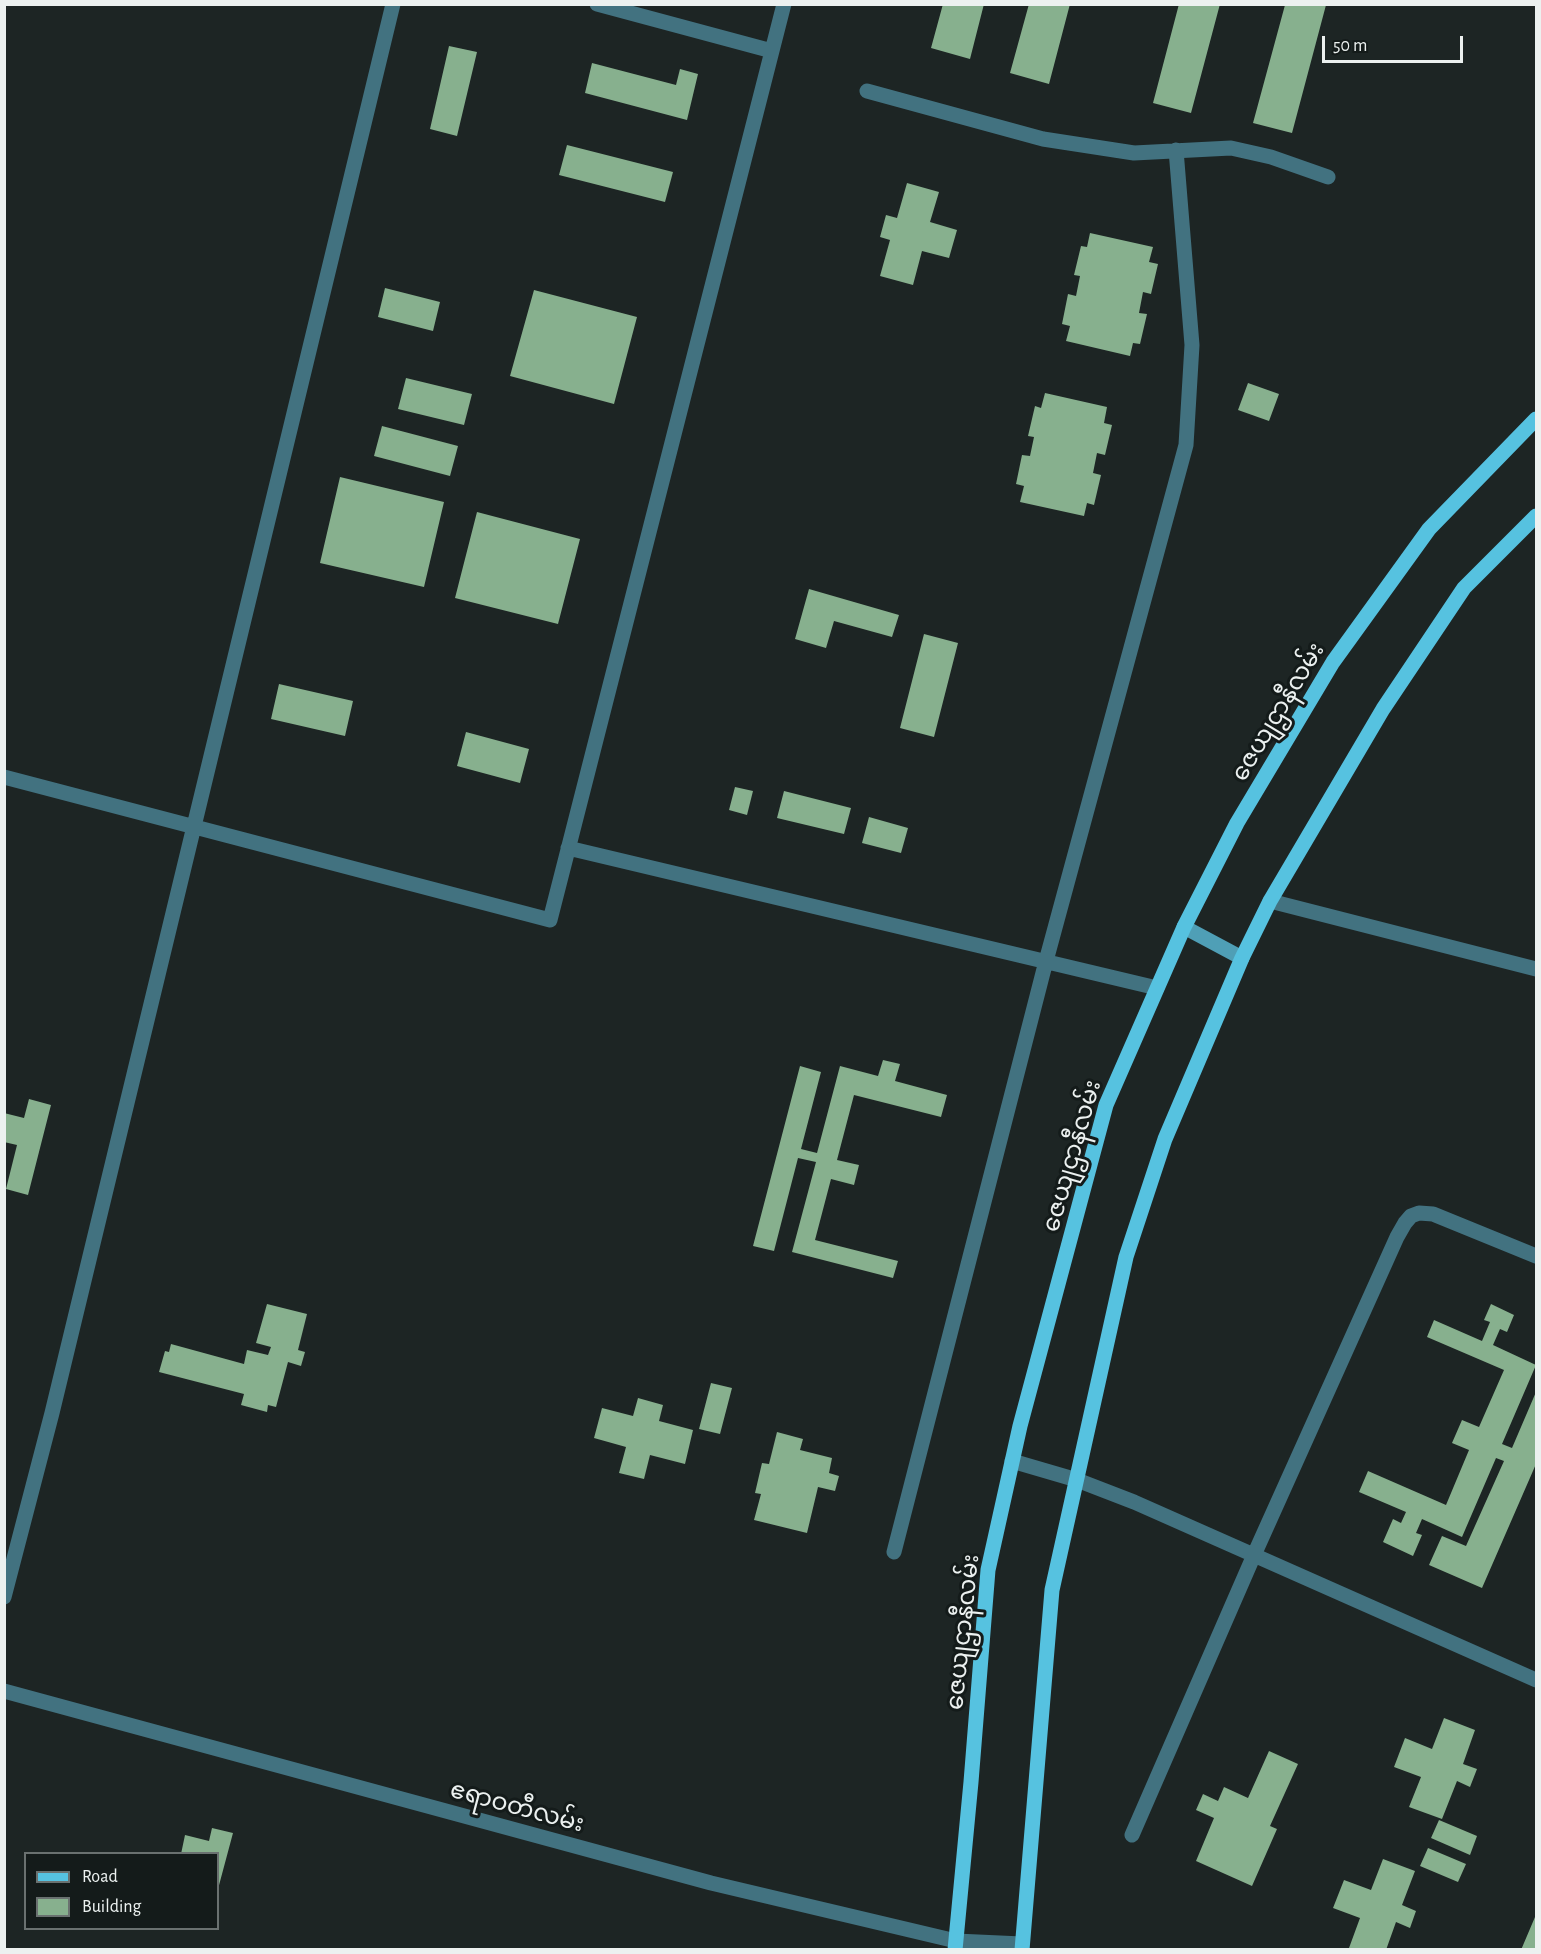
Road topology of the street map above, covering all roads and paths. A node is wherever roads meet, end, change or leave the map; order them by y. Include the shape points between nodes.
1 (393, 4) edge
2 (597, 4) edge
3 (784, 4) edge
4 (772, 51) junction
5 (867, 92) dead end
6 (1176, 150) junction
7 (1328, 177) dead end
8 (1536, 419) edge
9 (1536, 516) edge
10 (4, 777) edge
11 (194, 826) junction
12 (568, 848) junction
13 (1270, 901) junction
14 (1184, 927) junction
15 (1242, 958) junction
16 (1046, 961) junction
17 (1536, 969) edge
18 (1157, 988) junction
19 (1536, 1256) edge
20 (1012, 1461) junction
21 (1077, 1480) junction
22 (894, 1552) dead end
23 (1254, 1555) junction
24 (4, 1597) edge
25 (1536, 1680) edge
26 (4, 1691) edge
27 (1132, 1835) dead end
28 (956, 1945) edge
29 (1022, 1947) edge

1 - 11 street
2 - 4 street
3 - 4 street
4 - 12 street
5 - 6 street via 1043,139 1134,153
6 - 7 street via 1232,148
6 - 16 street via 1192,345 1186,445
8 - 14 main road, ဇေယျဌာနီလမ်း via 1430,529 1333,662 1237,823
9 - 13 main road via 1464,588 1383,709
10 - 11 street
11 - 12 street via 550,920
11 - 24 street
12 - 16 street
13 - 15 main road
13 - 17 street
14 - 15 main road
14 - 18 main road, ဇေယျဌာနီလမ်း
15 - 21 main road via 1165,1140 1126,1257
16 - 18 street
16 - 22 street
18 - 20 main road, ဇေယျဌာနီလမ်း via 1106,1105
19 - 23 street via 1433,1214 1411,1216 1397,1237
20 - 21 street
20 - 28 main road, ဇေယျဌာနီလမ်း via 988,1570
21 - 23 street
21 - 29 main road via 1052,1590
23 - 25 street
23 - 27 street
26 - 28 street, ဧရာဝတီလမ်း via 711,1883
28 - 29 street, ဧရာဝတီလမ်း

